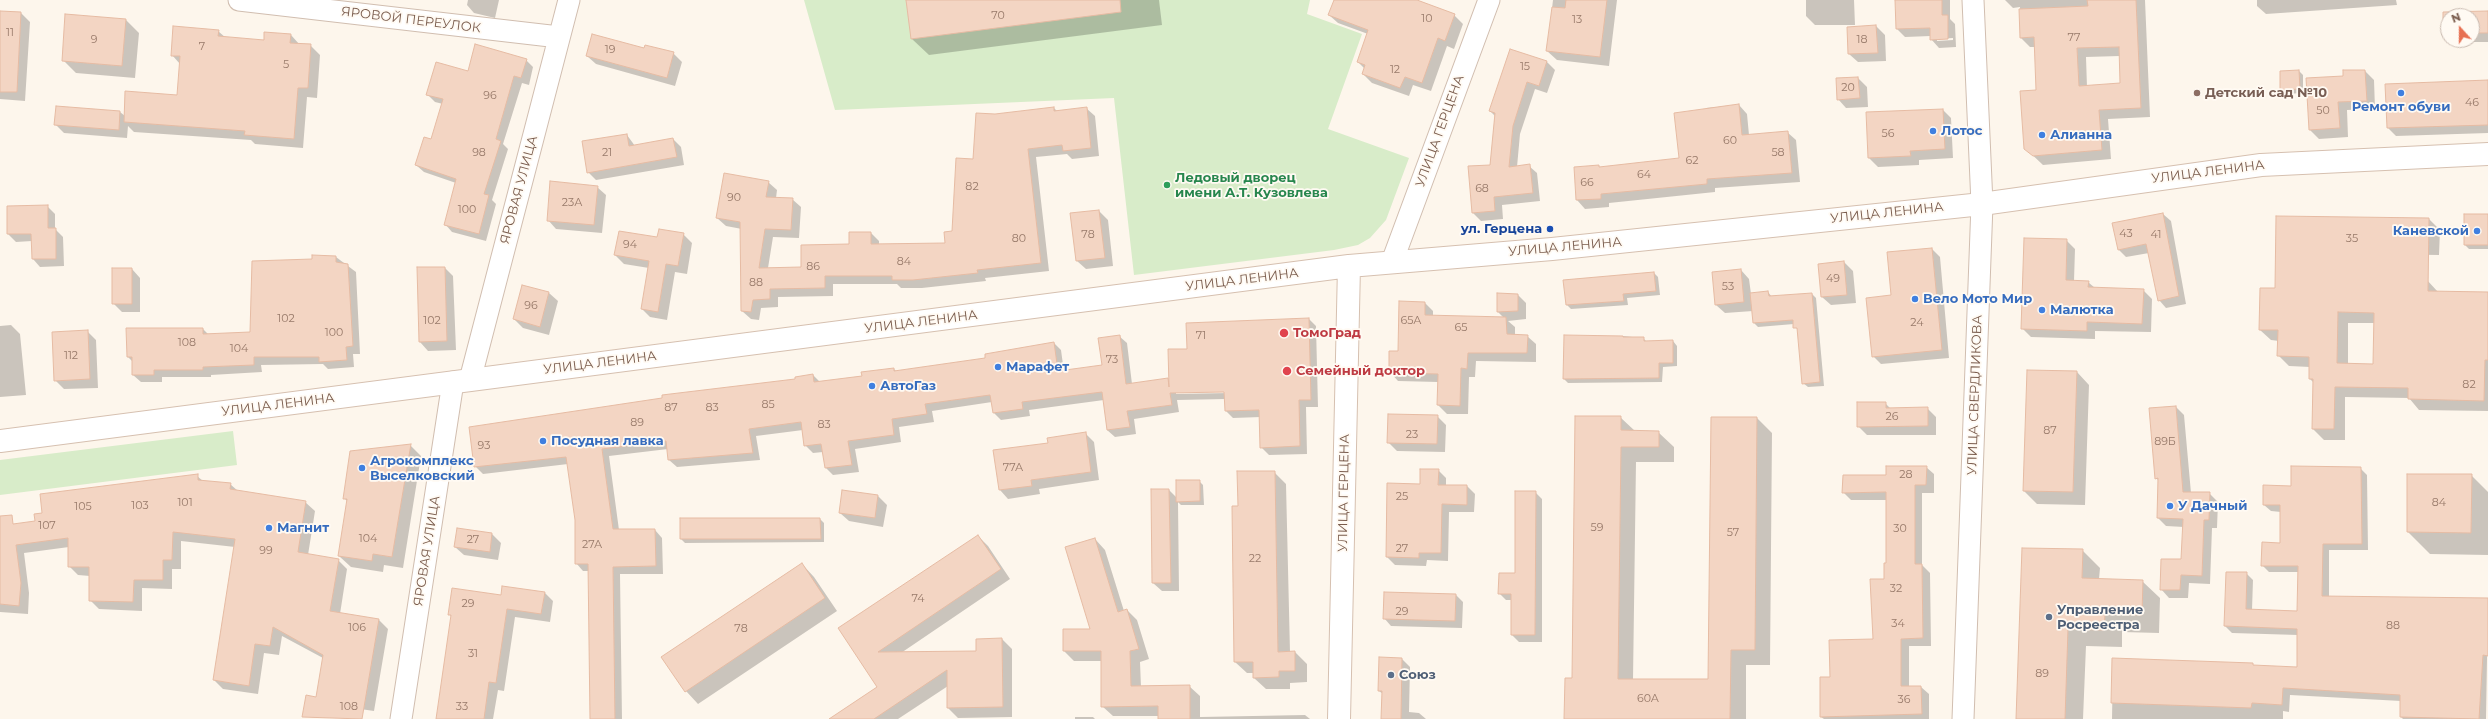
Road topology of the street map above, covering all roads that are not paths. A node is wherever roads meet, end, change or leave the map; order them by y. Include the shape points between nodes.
1 (239, 0) edge
2 (569, 0) edge
3 (1489, 0) edge
4 (1972, 0) edge
5 (559, 37) junction
6 (2488, 154) edge
7 (1982, 204) junction
8 (1392, 262) junction
9 (1349, 266) junction
10 (461, 381) junction
11 (0, 441) edge
12 (401, 719) edge
13 (1339, 719) edge
14 (1963, 719) edge

1 - 5 street, ЯРОВОЙ ПЕРЕУЛОК
2 - 5 street, ЯРОВАЯ УЛИЦА
3 - 8 street, УЛИЦА ГЕРЦЕНА
4 - 7 street, УЛИЦА СВЕРДЛИКОВА
5 - 10 street, ЯРОВАЯ УЛИЦА
6 - 7 main road, УЛИЦА ЛЕНИНА via 2261,165
7 - 8 main road, УЛИЦА ЛЕНИНА via 1552,249
7 - 14 street, УЛИЦА СВЕРДЛИКОВА
8 - 9 main road, УЛИЦА ЛЕНИНА
9 - 10 main road, УЛИЦА ЛЕНИНА
9 - 13 main road, УЛИЦА ГЕРЦЕНА
10 - 11 main road, УЛИЦА ЛЕНИНА
10 - 12 street, ЯРОВАЯ УЛИЦА

